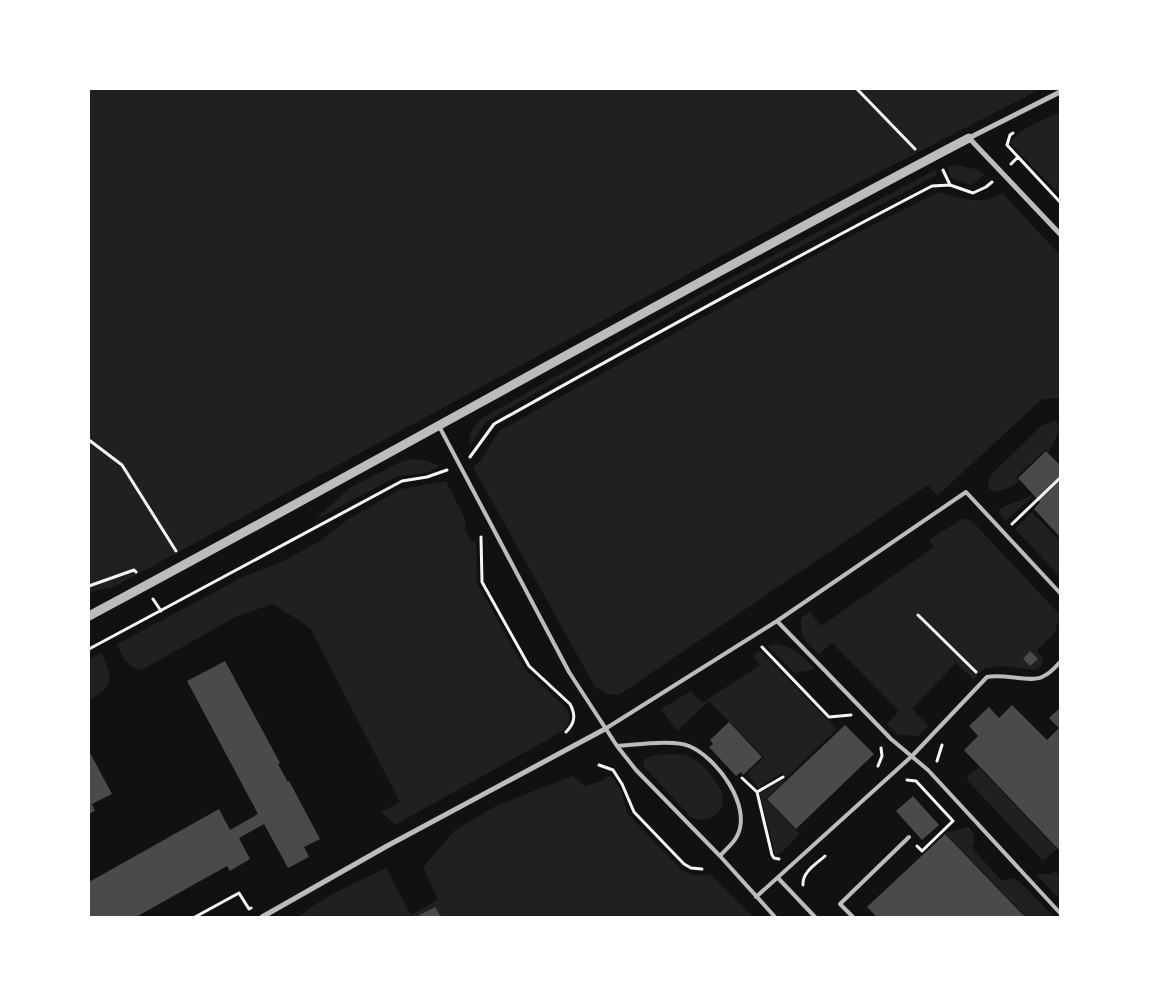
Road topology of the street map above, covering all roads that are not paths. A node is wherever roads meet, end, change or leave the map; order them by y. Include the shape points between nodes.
1 (1060, 92) edge
2 (969, 138) junction
3 (1060, 234) edge
4 (439, 426) junction
5 (1060, 593) edge
6 (89, 616) edge
7 (777, 621) junction
8 (1060, 662) edge
9 (605, 729) junction
10 (617, 746) junction
11 (912, 756) junction
12 (909, 837) dead end
13 (720, 856) junction
14 (778, 878) junction
15 (756, 897) junction
16 (1060, 913) edge
17 (262, 917) edge
18 (776, 917) edge
19 (815, 917) edge
20 (853, 917) edge

1 - 2 street
2 - 3 street
2 - 4 street via 697,282
4 - 6 street
4 - 9 lane via 570,672
5 - 7 lane via 966,492
7 - 9 lane
7 - 11 lane via 891,739
8 - 11 lane via 1040,679 997,675 984,680
9 - 10 lane
9 - 17 street
10 - 13 lane via 636,770
10 - 13 lane via 682,744 713,764 737,796 741,818 738,836
11 - 14 lane
11 - 16 lane
12 - 20 lane via 840,904
13 - 15 lane
14 - 15 lane
14 - 19 lane
15 - 18 lane

